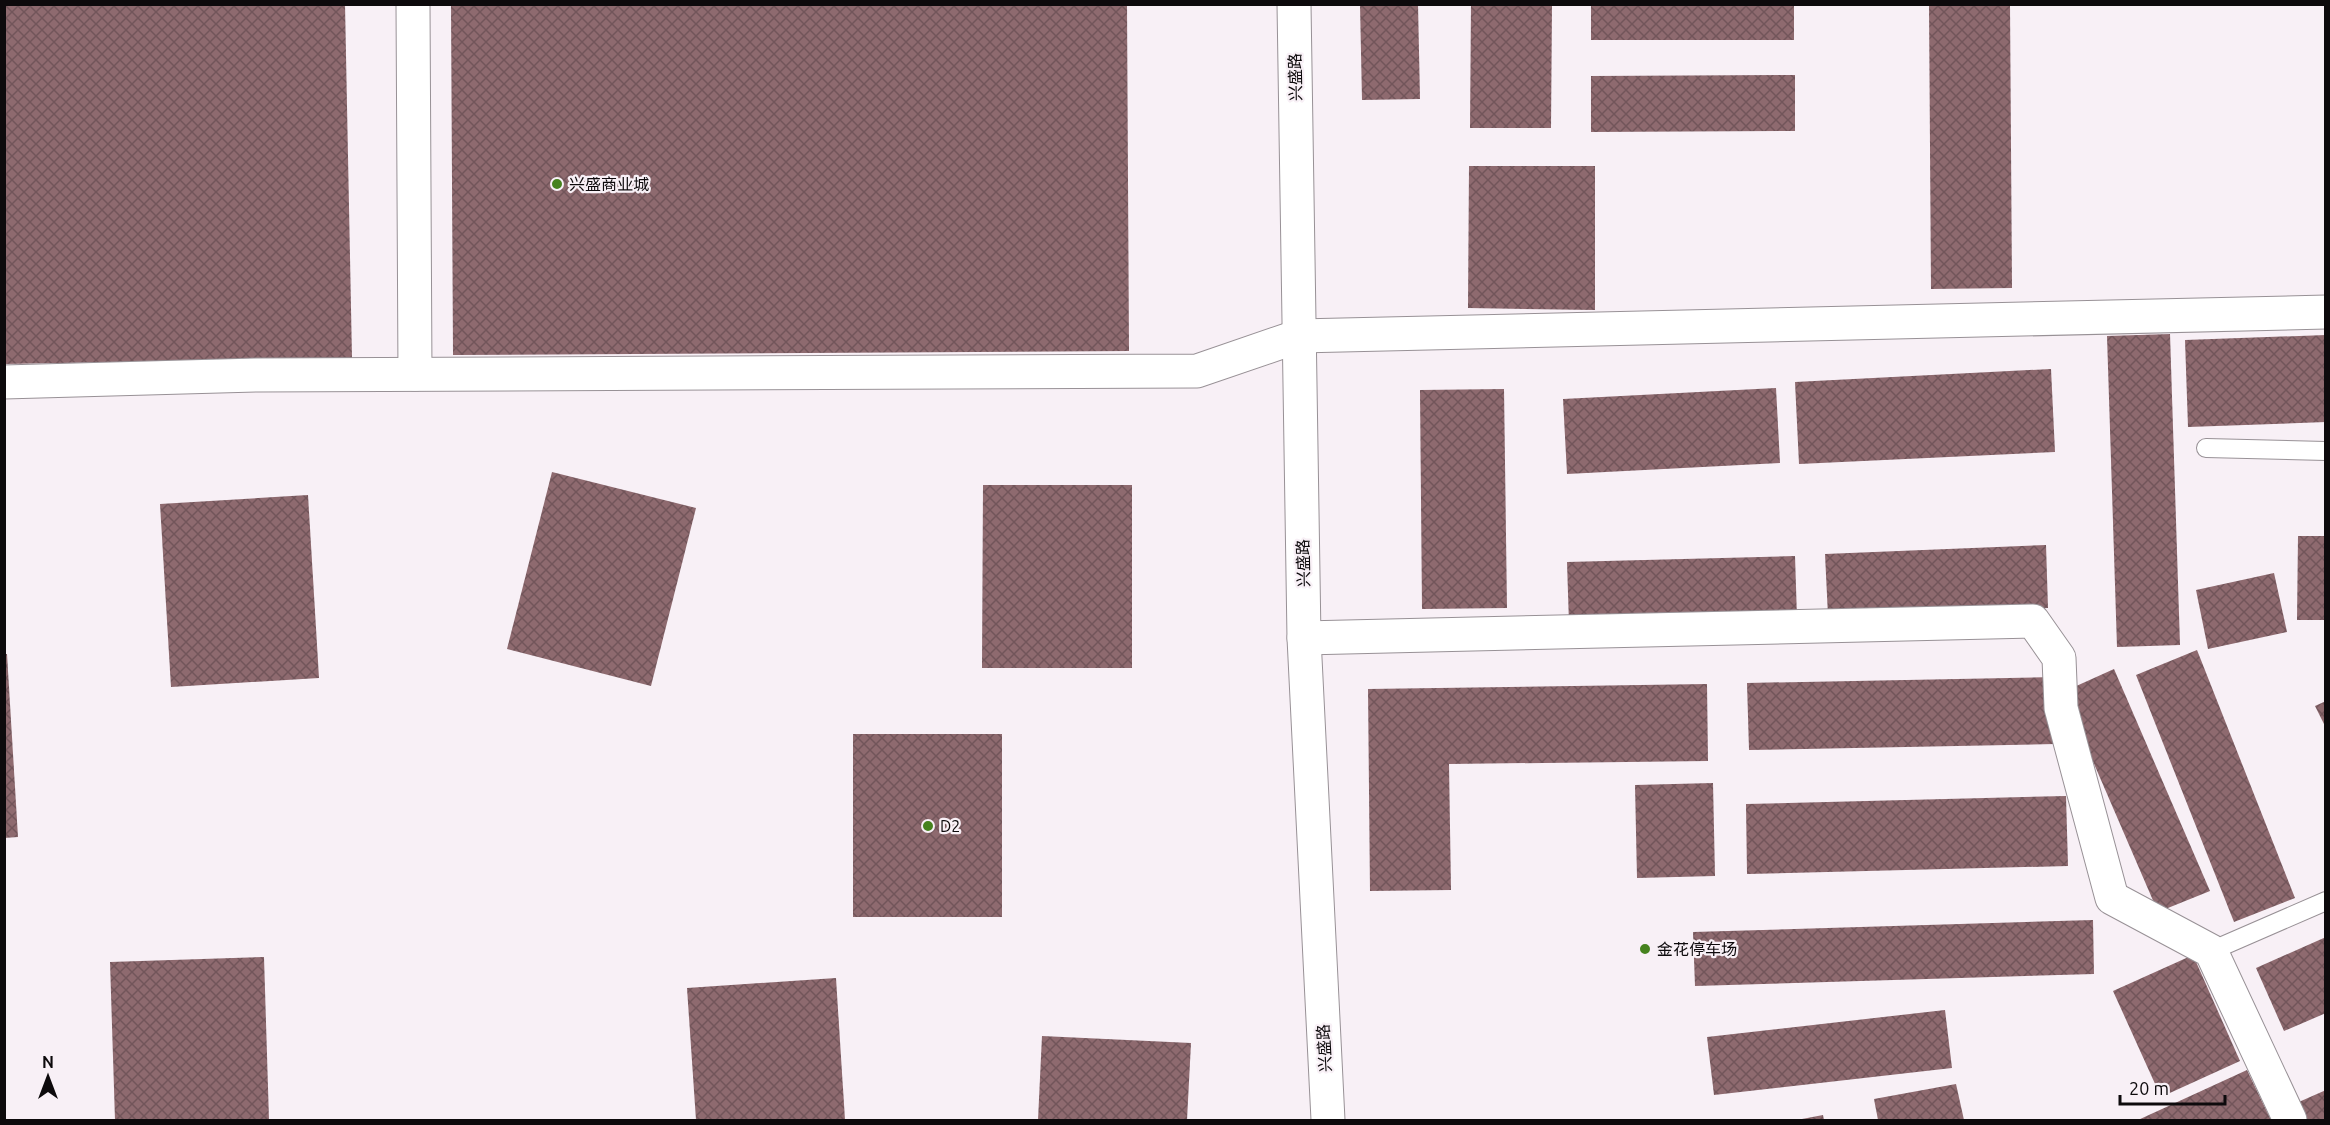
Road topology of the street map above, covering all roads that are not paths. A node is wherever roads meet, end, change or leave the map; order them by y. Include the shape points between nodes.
1 (413, 4) edge
2 (1294, 4) edge
3 (2325, 312) edge
4 (1299, 336) junction
5 (415, 374) junction
6 (4, 382) edge
7 (2206, 448) dead end
8 (2325, 451) edge
9 (1304, 638) junction
10 (2325, 901) edge
11 (2211, 951) junction
12 (1328, 1120) edge
13 (2290, 1120) edge

1 - 5 street
2 - 4 street, 兴盛路
3 - 4 street
4 - 5 street via 1197,371
4 - 9 street, 兴盛路
5 - 6 street
7 - 8 lane
9 - 11 street via 2033,621 2059,658 2061,708 2112,898
9 - 12 street, 兴盛路
10 - 11 lane
11 - 13 street

